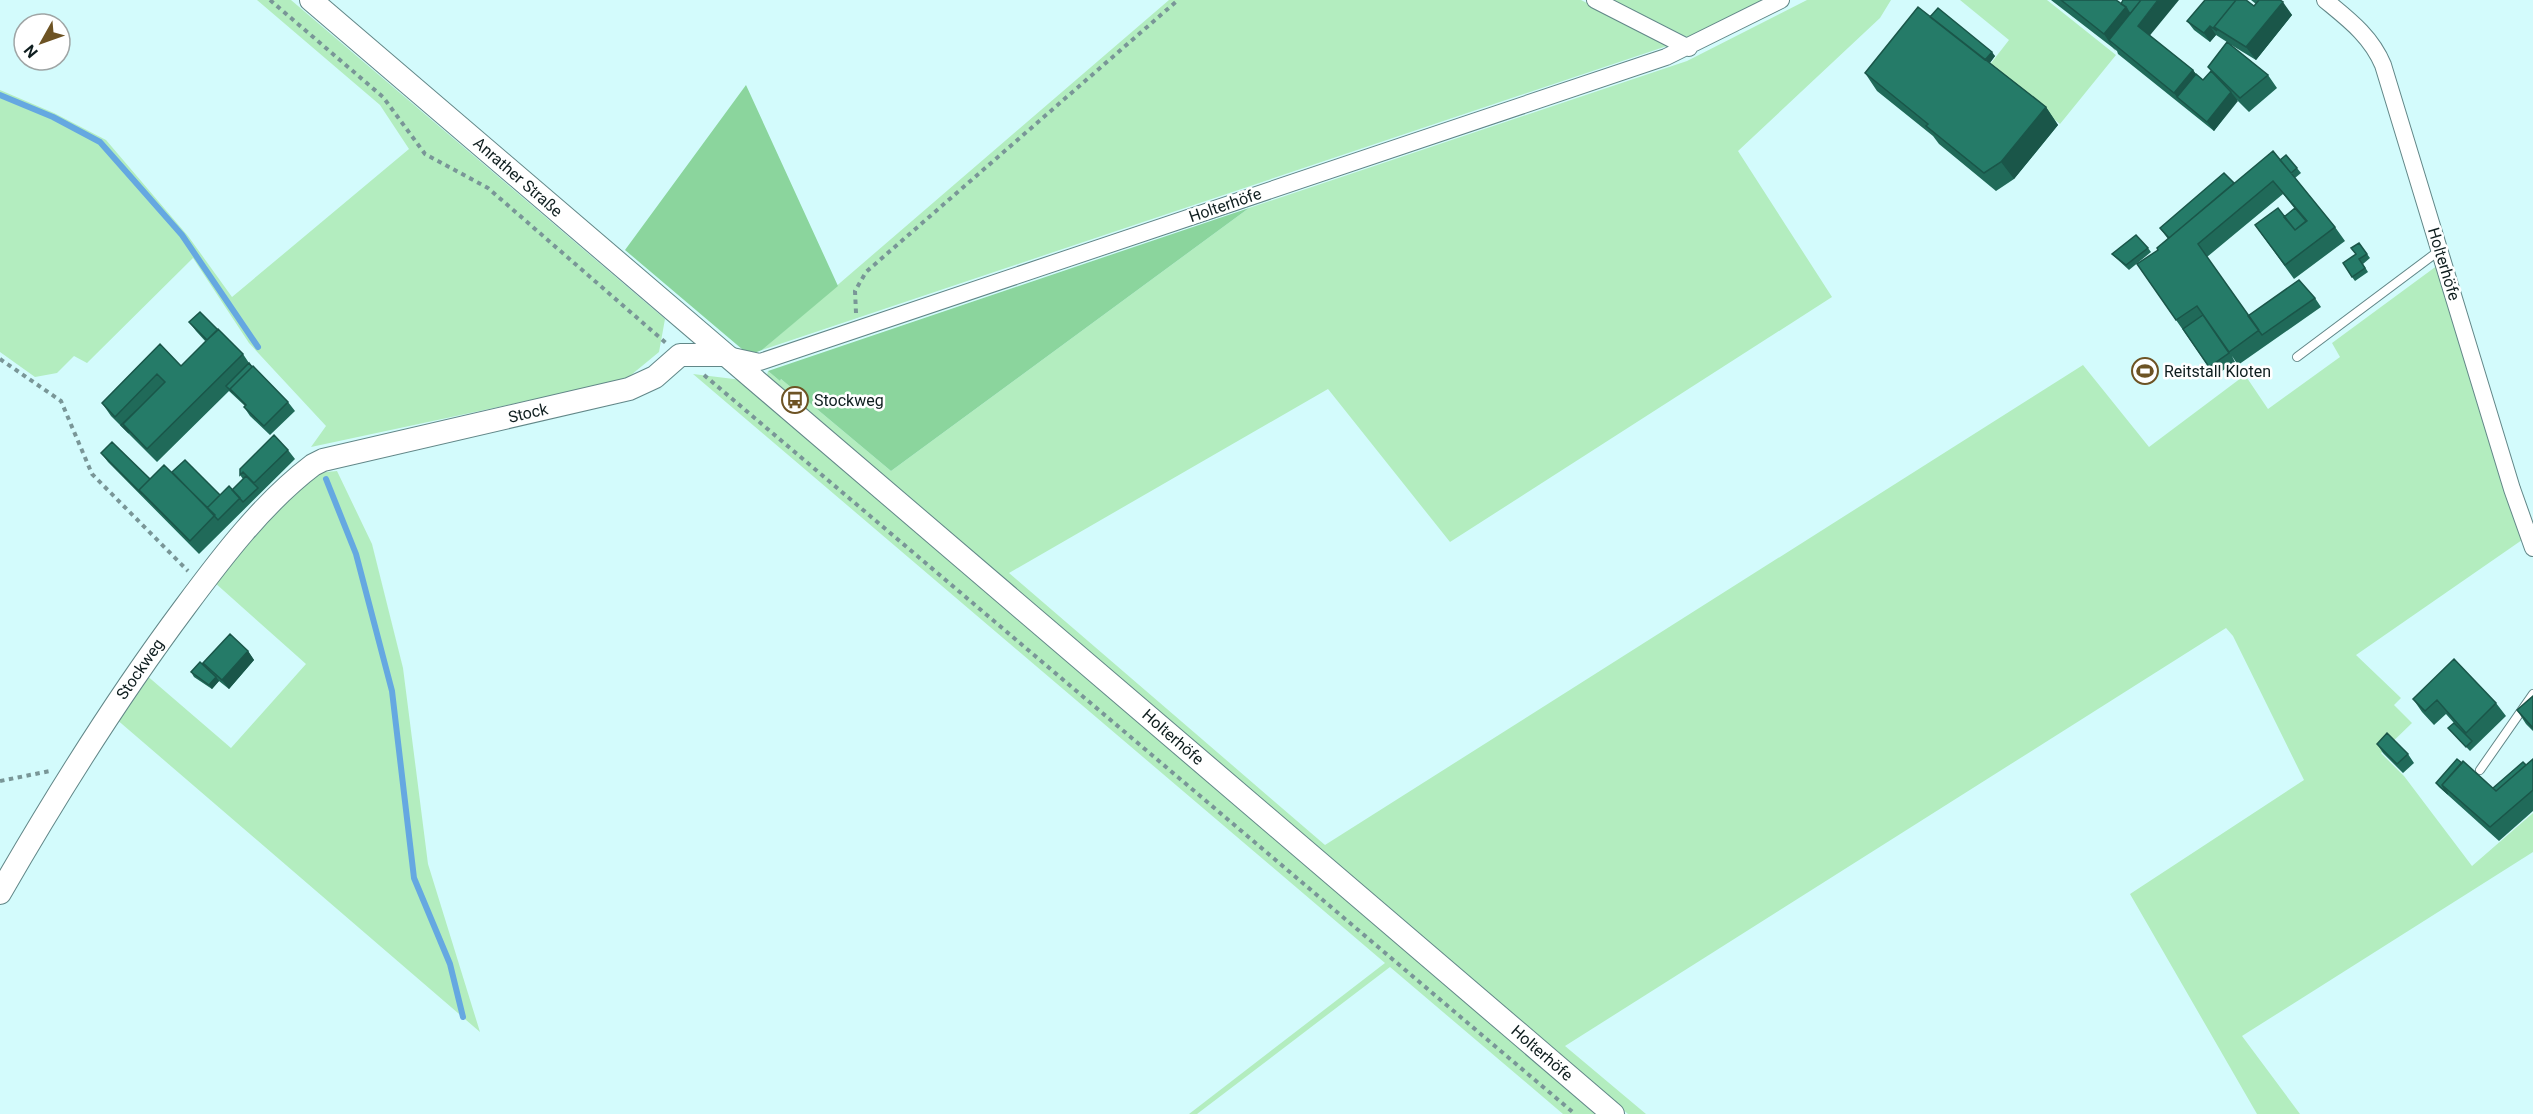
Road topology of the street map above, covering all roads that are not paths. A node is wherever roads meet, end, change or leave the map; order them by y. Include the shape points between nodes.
1 (311, 0) edge
2 (1595, 0) edge
3 (1782, 0) edge
4 (2325, 0) edge
5 (1689, 48) junction
6 (2440, 250) junction
7 (2297, 357) dead end
8 (729, 358) junction
9 (316, 464) joint
10 (2533, 548) edge
11 (2533, 694) edge
12 (2480, 770) dead end
13 (0, 893) edge
14 (1613, 1114) edge

1 - 8 main road, Anrather Straße
2 - 5 street
3 - 5 street, Holterhöfe
4 - 6 street, Holterhöfe via 2363,32 2379,55
5 - 8 street, Holterhöfe via 760,362
6 - 7 lane
6 - 10 street, Holterhöfe
8 - 9 main road, Stock via 681,355 655,377 629,389
8 - 14 main road, Holterhöfe
9 - 13 main road, Stockweg via 263,513 201,585 75,766
11 - 12 lane

